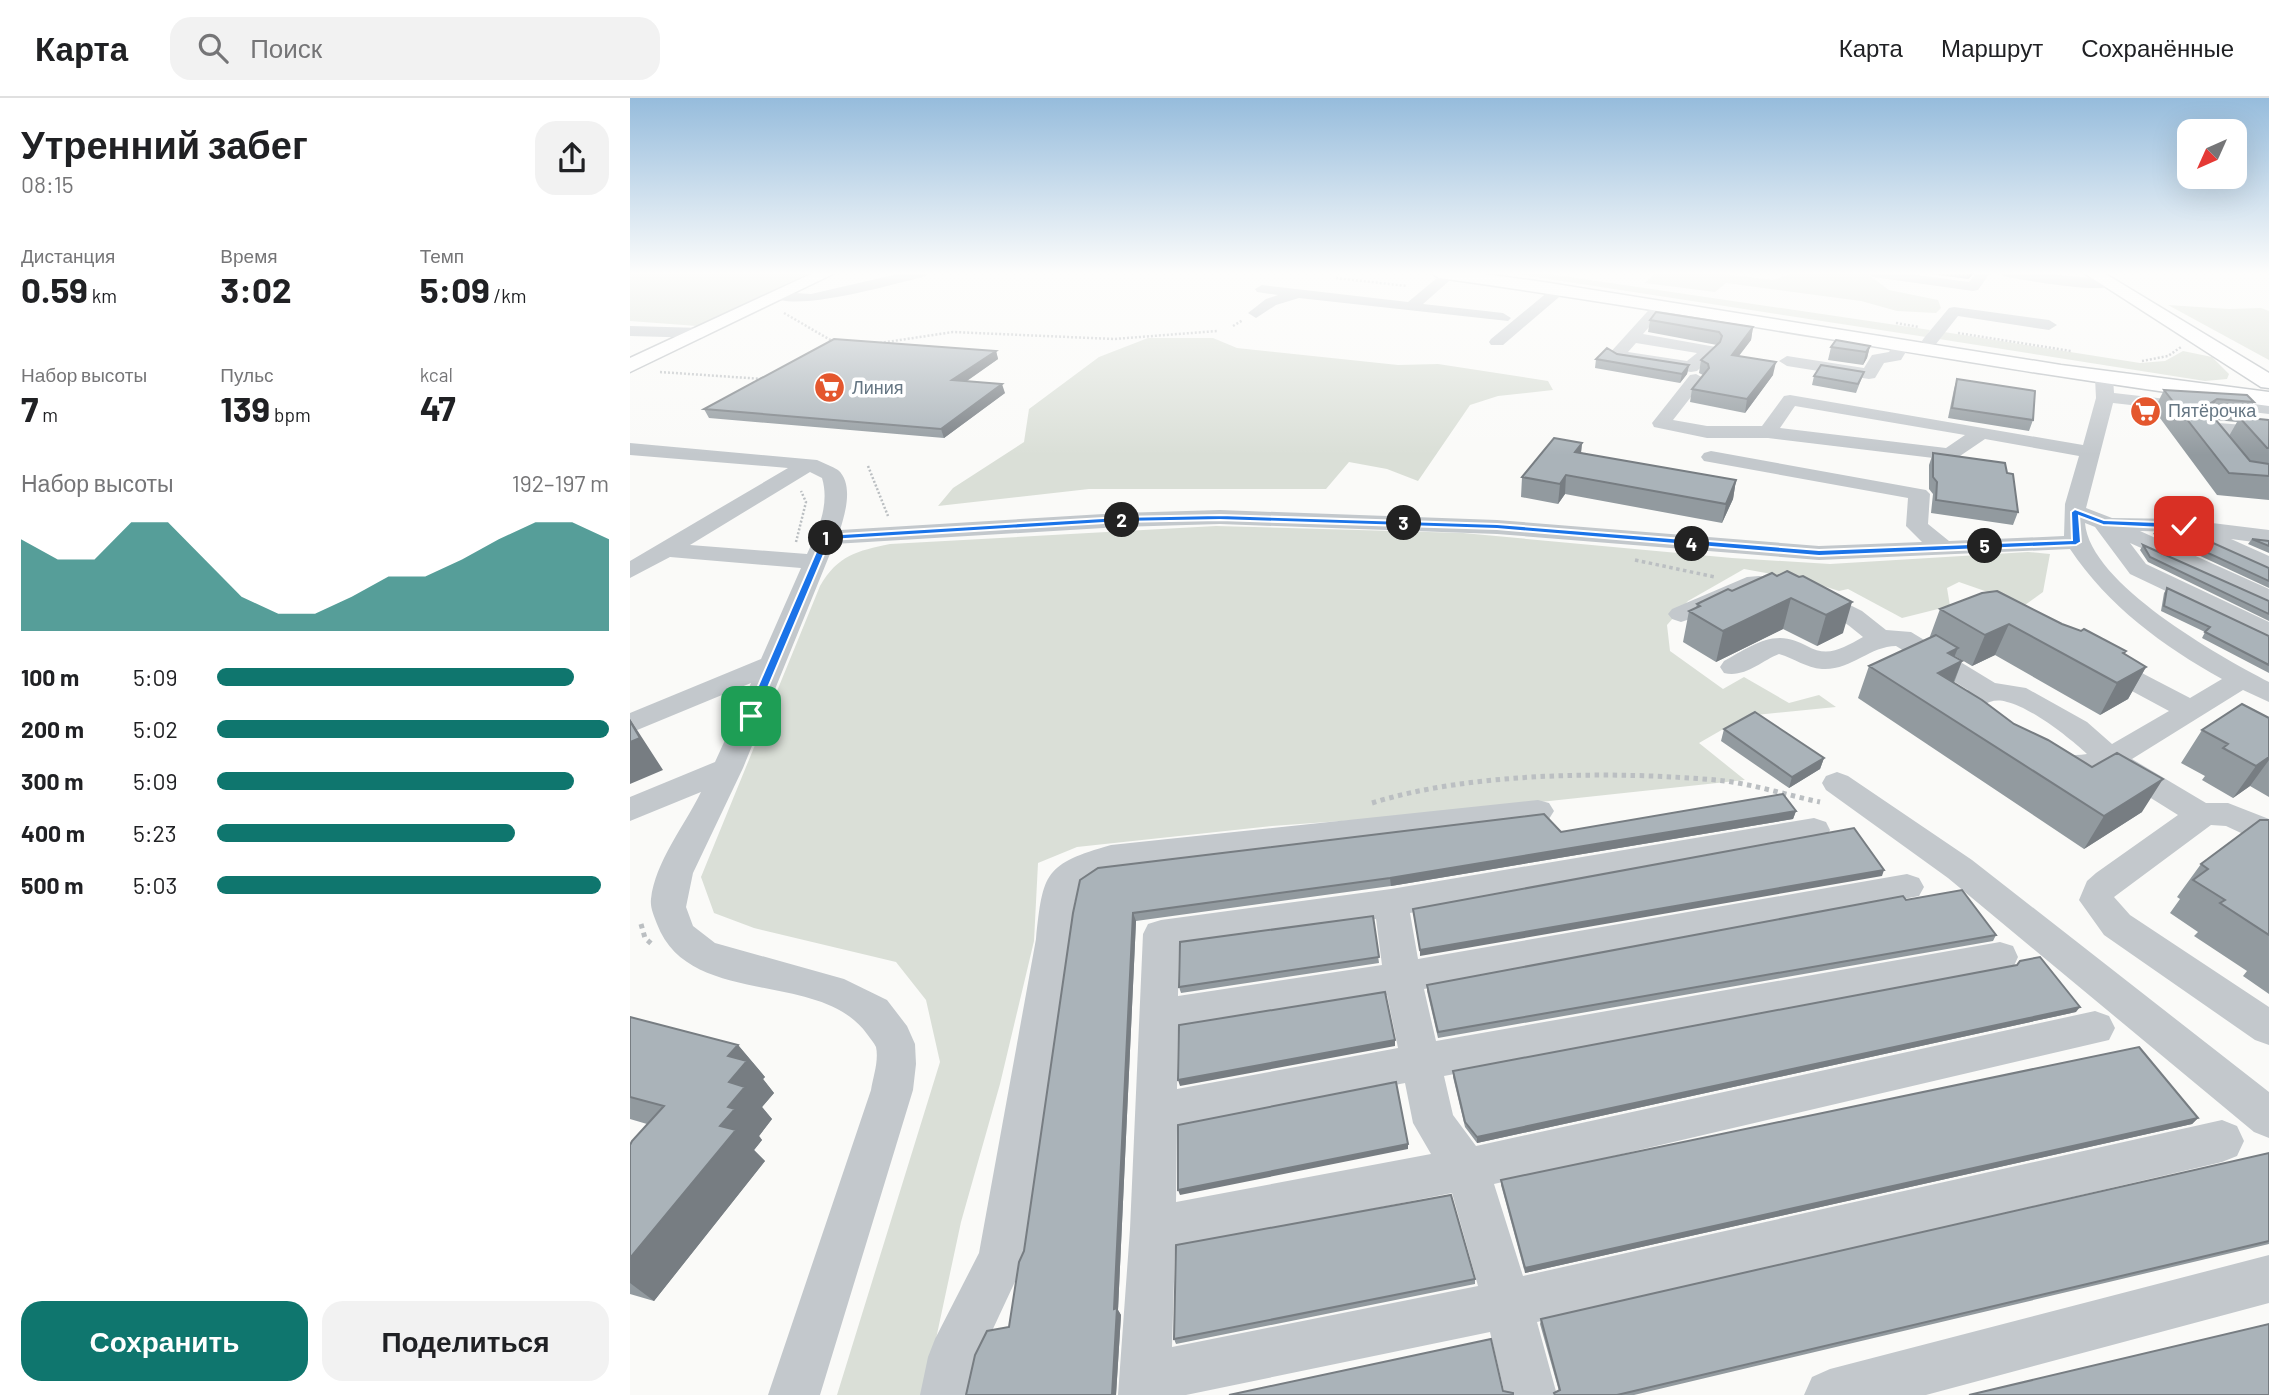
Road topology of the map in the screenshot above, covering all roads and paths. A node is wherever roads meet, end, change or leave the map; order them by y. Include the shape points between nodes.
1 (701, 334) edge
2 (816, 334) edge
3 (943, 334) edge
4 (988, 334) edge
5 (1184, 334) edge
6 (1507, 334) edge
7 (1634, 334) edge
8 (1833, 334) edge
9 (1882, 334) edge
10 (1936, 334) edge
11 (2192, 334) edge
12 (1631, 337) junction
13 (1930, 341) junction
14 (1497, 342) dead end
15 (838, 344) edge
16 (870, 345) edge
17 (1902, 345) junction
18 (2231, 357) junction
19 (1787, 361) dead end
20 (640, 369) edge
21 (2269, 378) edge
22 (766, 379) edge
23 (1696, 379) edge
24 (2215, 386) junction
25 (2105, 388) junction
26 (2269, 399) edge
27 (2269, 409) edge
28 (1768, 432) junction
29 (1981, 433) junction
30 (2269, 433) edge
31 (2222, 448) edge
32 (630, 449) edge
33 (2089, 452) junction
34 (1712, 457) dead end
35 (810, 464) junction
36 (789, 477) junction
37 (2075, 512) junction
38 (2103, 522) junction
39 (2184, 526) junction
40 (2269, 537) edge
41 (2076, 542) junction
42 (1944, 548) junction
43 (811, 554) junction
44 (649, 555) edge
45 (2269, 565) edge
46 (630, 571) edge
47 (2269, 598) edge
48 (1681, 614) dead end
49 (1936, 625) dead end
50 (2269, 632) edge
51 (1891, 638) junction
52 (2073, 649) edge
53 (773, 664) junction
54 (1734, 667) dead end
55 (2256, 686) edge
56 (1988, 691) junction
57 (2192, 711) junction
58 (630, 724) edge
59 (2110, 759) junction
60 (728, 768) junction
61 (1718, 780) dead end
62 (1838, 783) dead end
63 (1871, 807) junction
64 (630, 810) edge
65 (1538, 811) dead end
66 (2202, 815) junction
67 (1814, 830) dead end
68 (2269, 834) edge
69 (1907, 887) dead end
70 (1391, 903) junction
71 (640, 919) dead end
72 (662, 954) dead end
73 (2000, 957) dead end
74 (1402, 977) junction
75 (1158, 1016) junction
76 (2095, 1028) dead end
77 (2269, 1028) edge
78 (1421, 1062) junction
79 (1156, 1113) junction
80 (2269, 1118) edge
81 (2222, 1141) dead end
82 (1467, 1169) junction
83 (1153, 1229) junction
84 (2269, 1279) edge
85 (1508, 1304) junction
86 (1144, 1387) edge
87 (794, 1395) edge
88 (946, 1395) edge
89 (1531, 1395) edge
90 (1830, 1395) edge

1 - 20 main road
2 - 15 path
3 - 16 path
4 - 5 path via 1114,339
6 - 14 street
7 - 12 street
8 - 17 main road
9 - 13 main road
10 - 13 street
11 - 18 main road
12 - 12 street via 1684,345 1710,349 1691,367 1616,355
13 - 24 main road
17 - 19 street via 1895,356 1878,359 1869,374
17 - 25 main road
18 - 21 main road
18 - 24 main road via 2245,378
20 - 22 path
21 - 24 main road
23 - 28 street via 1661,423 1707,432
25 - 26 main road
25 - 27 street via 2175,405 2210,402
25 - 33 street
28 - 29 street via 1950,454
28 - 29 street via 1790,400
29 - 33 street
30 - 31 street via 2206,428
32 - 35 street
33 - 37 street
34 - 42 street via 1919,494 1917,526
35 - 36 street
35 - 43 street via 831,475 836,494
36 - 43 path via 805,497
36 - 44 street
37 - 38 street
37 - 41 street
38 - 39 street
38 - 47 street
38 - 50 street via 2138,569
39 - 40 street
39 - 45 street
41 - 42 street
41 - 55 street via 2113,589 2144,618
42 - 43 street via 1819,553 1497,527 1220,517 1120,520
43 - 44 street
43 - 53 street
44 - 46 street
48 - 51 street via 1747,584 1785,586
49 - 51 street
51 - 54 street via 1823,662 1779,646
51 - 56 street
52 - 57 street
53 - 58 street
53 - 60 street
55 - 57 street
56 - 59 street via 2016,694 2077,729
56 - 59 street via 1967,702 1966,709 1974,720 2015,746 2059,768
57 - 59 street
59 - 66 street
60 - 64 street
60 - 87 street via 673,883 667,904 673,929 689,946 715,959 853,997 877,1014 894,1038 891,1090
61 - 63 path via 1851,808
62 - 63 street
63 - 80 street via 1960,869
65 - 88 street via 1111,857 1084,864 1063,878 1057,893 1054,939 1002,1258 953,1357
66 - 68 street via 2230,815
66 - 77 street via 2108,882 2096,900 2117,925
67 - 70 street
69 - 74 street
70 - 74 street
70 - 75 street via 1161,934
71 - 72 path via 645,938
73 - 78 street
74 - 75 street
74 - 78 street
75 - 79 street
76 - 82 street
78 - 79 street
78 - 82 street via 1434,1123
79 - 83 street
81 - 85 street
82 - 83 street
82 - 85 street
83 - 86 street
84 - 90 street
85 - 86 street
85 - 89 street

